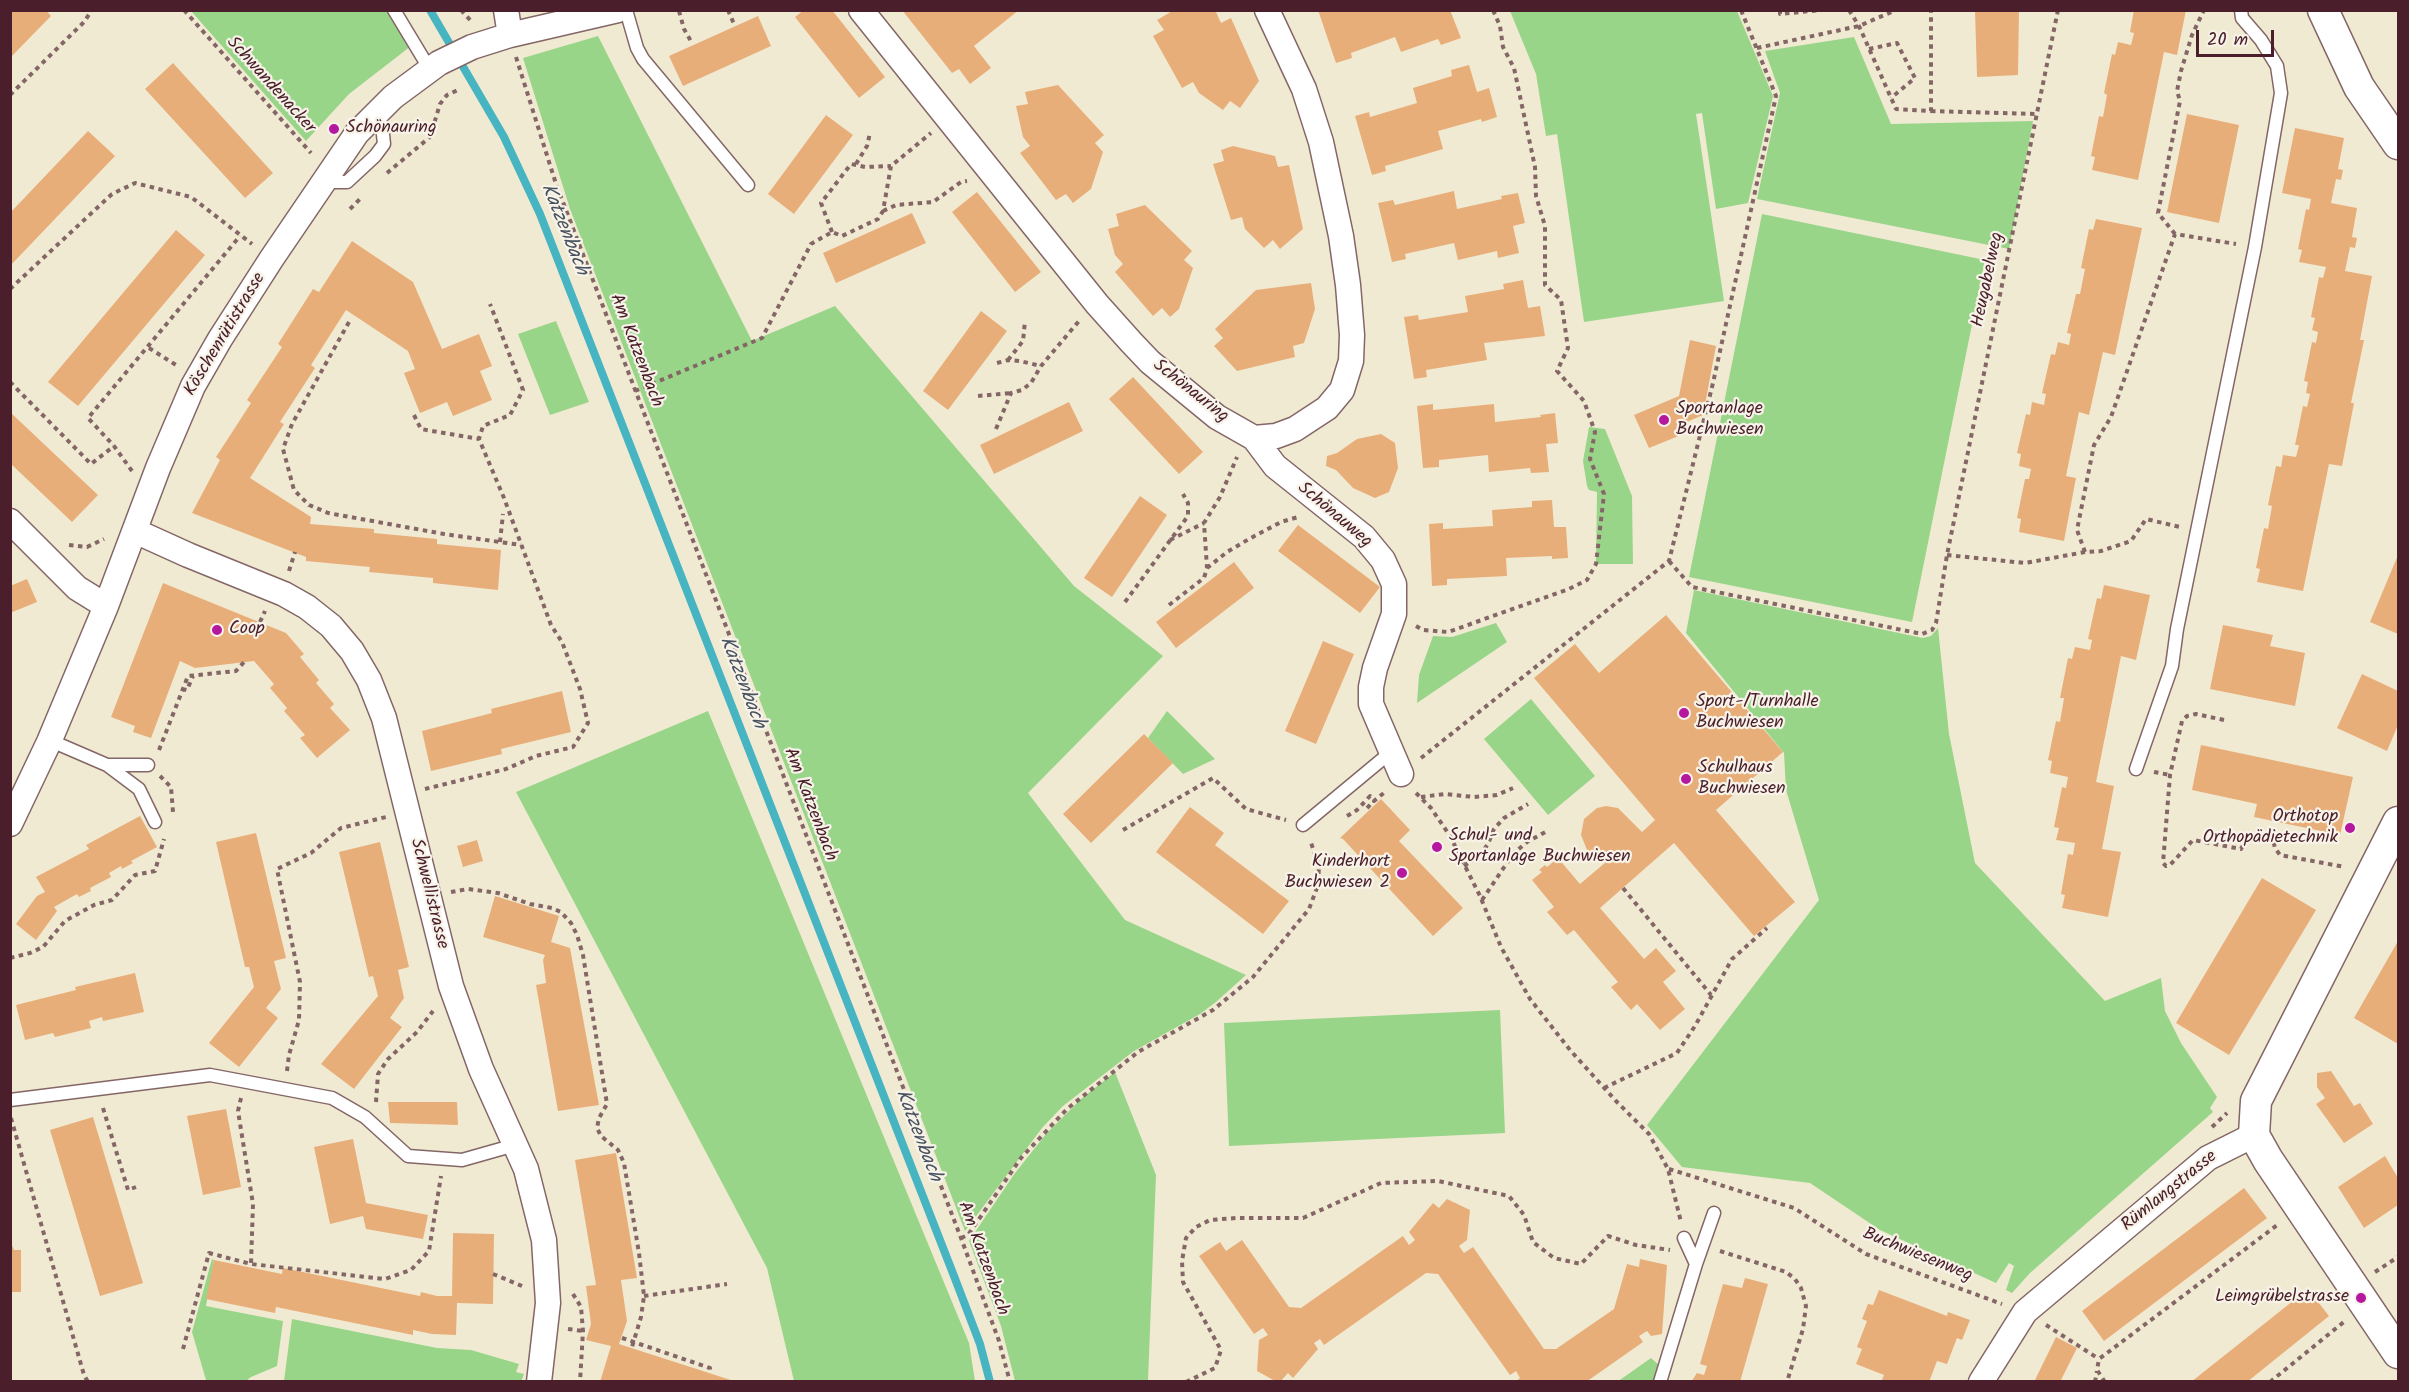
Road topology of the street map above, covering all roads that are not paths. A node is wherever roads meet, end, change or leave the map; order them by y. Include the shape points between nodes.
1 (394, 10) edge
2 (506, 10) edge
3 (618, 10) edge
4 (626, 10) edge
5 (861, 10) edge
6 (1268, 10) edge
7 (2241, 10) edge
8 (2323, 10) edge
9 (510, 35) junction
10 (434, 65) junction
11 (2398, 144) edge
12 (748, 185) dead end
13 (1247, 446) junction
14 (10, 521) edge
15 (135, 531) junction
16 (106, 606) junction
17 (49, 740) junction
18 (1391, 752) junction
19 (107, 765) junction
20 (148, 765) road end
21 (2142, 770) road end
22 (1404, 777) road end
23 (155, 822) dead end
24 (2398, 822) edge
25 (10, 824) edge
26 (1304, 825) road end
27 (10, 1100) edge
28 (2254, 1135) junction
29 (515, 1145) junction
30 (1714, 1213) dead end
31 (1685, 1240) road end
32 (1696, 1264) junction
33 (2398, 1353) edge
34 (539, 1382) edge
35 (1660, 1382) edge
36 (1981, 1382) edge

1 - 10 lane
2 - 9 street
3 - 9 street, Köschenrütistrasse
4 - 12 lane via 644,59
5 - 13 street, Schönauring via 1097,304 1150,362
6 - 13 street via 1304,89 1321,141 1348,285 1351,362 1342,390 1327,408 1294,429
7 - 21 lane via 2242,18 2277,66 2281,93 2255,247 2172,666
8 - 11 street via 2359,87
9 - 10 street, Köschenrütistrasse
10 - 15 street, Köschenrütistrasse via 357,133 225,330 193,386
13 - 18 street, Schönauweg via 1364,537 1383,560 1394,585 1394,614 1371,687 1371,704
14 - 16 street via 77,588
15 - 16 street, Köschenrütistrasse
15 - 29 street, Schwellistrasse via 284,594 331,626 352,651 384,718 452,986 482,1070
16 - 17 street, Köschenrütistrasse
17 - 19 lane
17 - 25 street, Köschenrütistrasse
18 - 22 street, Schönauweg
18 - 26 lane
19 - 20 lane
19 - 23 lane via 139,789
24 - 28 street via 2256,1101
27 - 29 lane via 210,1075 332,1098 365,1117 408,1156 462,1160
28 - 33 street
28 - 36 street, Rümlangstrasse via 2208,1158 2025,1312
29 - 34 street, Schwellistrasse via 526,1169 544,1240 548,1303
30 - 32 lane
31 - 32 lane
32 - 35 lane

